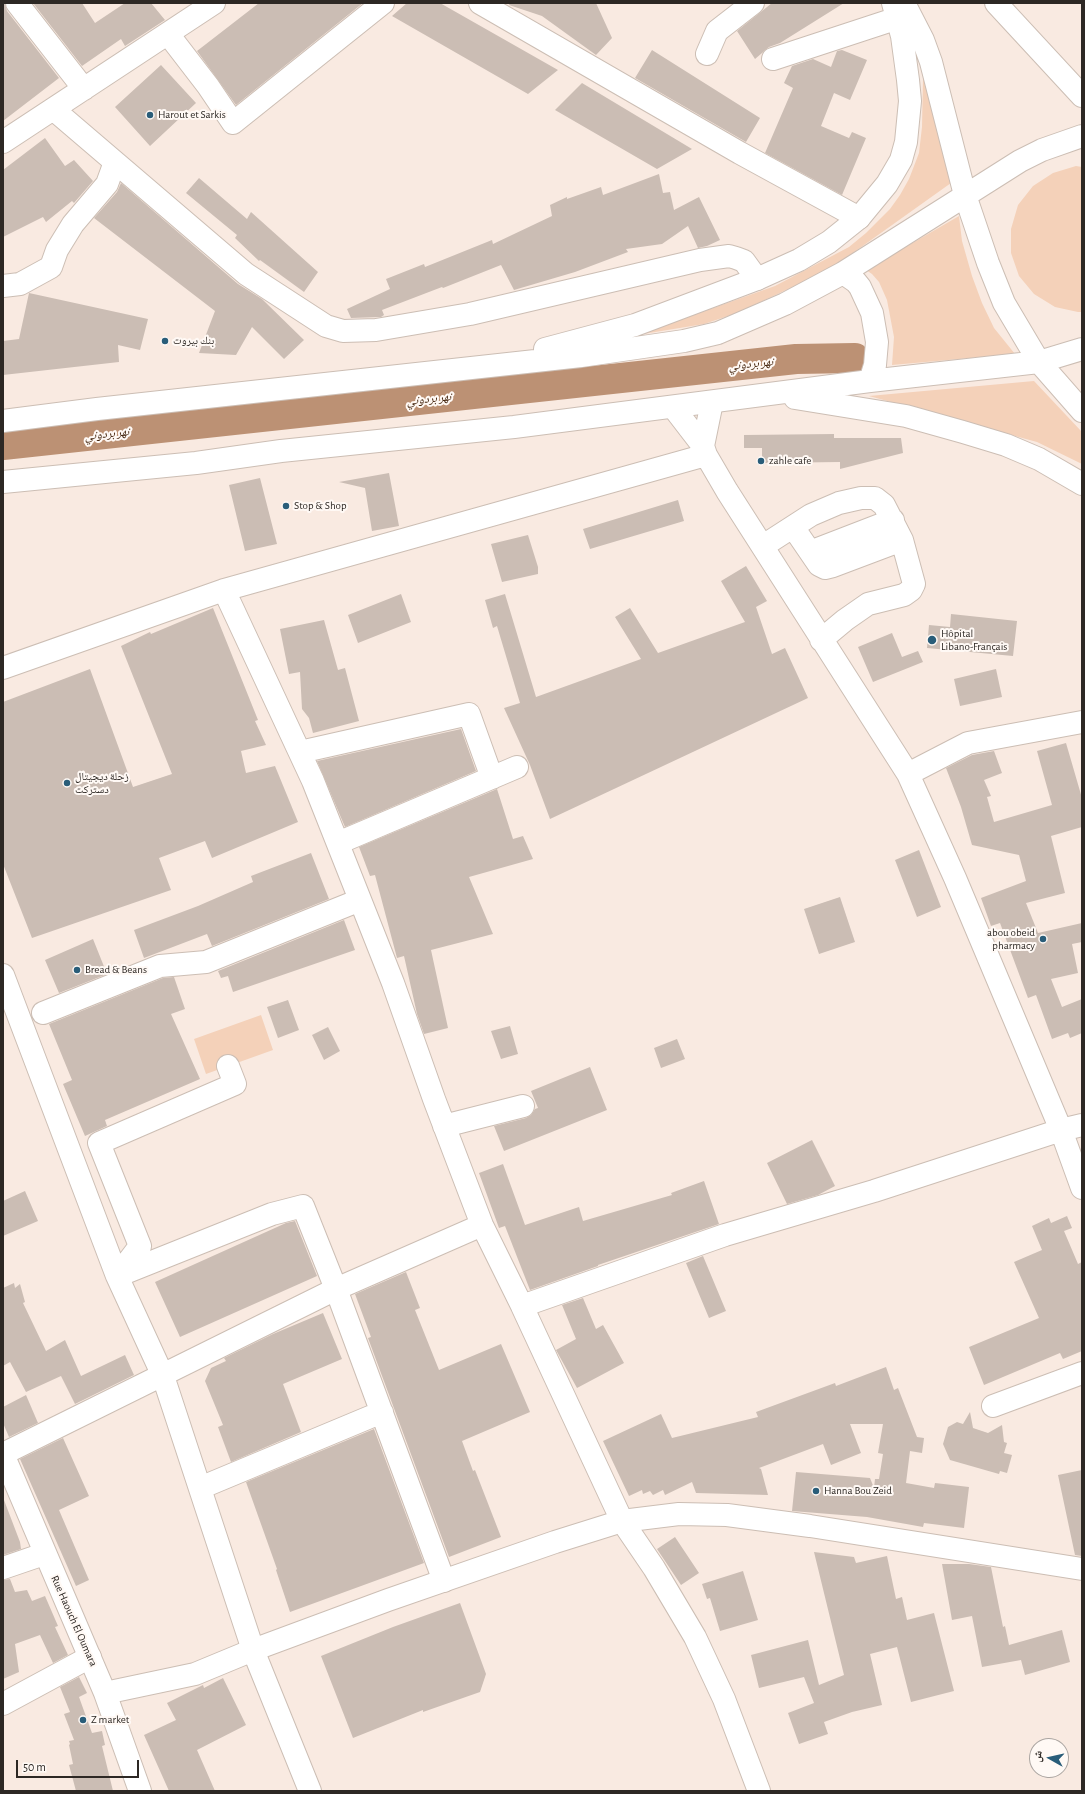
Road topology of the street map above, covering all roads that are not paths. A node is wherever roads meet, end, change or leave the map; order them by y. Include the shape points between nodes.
1 (16, 3) edge
2 (214, 3) edge
3 (383, 3) edge
4 (753, 3) edge
5 (996, 3) edge
6 (485, 4) edge
7 (898, 8) edge
8 (168, 34) junction
9 (707, 54) dead end
10 (774, 59) dead end
11 (84, 89) junction
12 (1082, 96) edge
13 (53, 109) junction
14 (1082, 136) edge
15 (3, 142) edge
16 (115, 162) junction
17 (965, 195) junction
18 (859, 218) junction
19 (843, 273) junction
20 (757, 279) junction
21 (3, 286) edge
22 (1082, 349) edge
23 (1039, 362) junction
24 (510, 364) junction
25 (870, 381) junction
26 (746, 398) junction
27 (712, 402) junction
28 (672, 407) junction
29 (1082, 411) edge
30 (3, 421) edge
31 (704, 450) junction
32 (3, 482) edge
33 (1082, 484) edge
34 (893, 520) junction
35 (793, 527) junction
36 (902, 540) junction
37 (763, 546) junction
38 (810, 552) junction
39 (224, 590) junction
40 (821, 640) junction
41 (3, 668) edge
42 (1082, 722) edge
43 (300, 752) junction
44 (517, 767) dead end
45 (908, 774) junction
46 (492, 778) junction
47 (338, 843) junction
48 (360, 900) junction
49 (3, 975) edge
50 (43, 1013) dead end
51 (228, 1066) dead end
52 (523, 1106) dead end
53 (1082, 1125) edge
54 (444, 1126) junction
55 (1061, 1130) junction
56 (1082, 1188) edge
57 (482, 1225) junction
58 (117, 1276) junction
59 (336, 1289) junction
60 (522, 1306) junction
61 (1082, 1373) edge
62 (163, 1376) junction
63 (993, 1406) dead end
64 (382, 1412) junction
65 (3, 1454) edge
66 (200, 1488) junction
67 (622, 1521) junction
68 (44, 1554) junction
69 (3, 1568) edge
70 (1082, 1569) edge
71 (444, 1581) junction
72 (253, 1650) junction
73 (90, 1657) junction
74 (105, 1693) junction
75 (3, 1704) edge
76 (140, 1791) edge
77 (310, 1791) edge
78 (759, 1791) edge

1 - 11 main road
2 - 8 main road
3 - 8 main road via 233,123
4 - 9 main road via 717,32
5 - 12 main road
6 - 18 main road via 733,149
7 - 10 main road
7 - 17 main road via 923,40 931,62
7 - 18 main road via 910,101 906,142 901,160 887,184
8 - 11 main road
11 - 13 main road
13 - 15 main road
13 - 16 main road
14 - 17 main road via 1042,150
16 - 20 main road via 246,274 326,326 343,331 376,330 470,314 700,260 729,256 744,262
16 - 21 main road via 107,184 73,224 57,250 51,267 20,284
17 - 19 main road
17 - 23 main road via 1004,303
18 - 20 main road via 805,257
19 - 24 main road via 785,304 718,333 684,341
19 - 25 main road via 860,287 872,313 877,342 875,365
20 - 24 main road via 635,324 537,351
22 - 23 main road
23 - 25 main road
23 - 29 main road
24 - 30 main road via 97,408
25 - 26 main road
26 - 27 main road
26 - 33 main road via 791,398 866,408 931,422 1006,444 1039,459
27 - 28 main road
27 - 31 main road
28 - 31 main road
28 - 32 main road via 196,463
31 - 37 main road
31 - 39 main road
34 - 35 main road via 880,501 875,498 861,498 839,503 811,515
34 - 36 main road
34 - 38 main road
35 - 37 main road
35 - 38 main road
36 - 38 main road via 828,568 819,565
36 - 40 main road via 914,584 911,590 904,595 868,604
37 - 40 main road
39 - 41 main road
39 - 43 main road
40 - 45 main road
42 - 45 main road via 968,743
43 - 46 main road via 469,714
43 - 47 main road
44 - 46 main road
45 - 55 main road via 955,878
46 - 47 main road
47 - 48 main road
48 - 50 main road via 206,962 160,966
48 - 54 main road via 393,983
49 - 58 main road
51 - 58 main road via 235,1084 99,1143 140,1246
52 - 54 main road
53 - 55 main road
54 - 57 main road
55 - 56 main road
55 - 60 main road via 874,1192 725,1235
57 - 59 main road
57 - 60 main road
58 - 59 main road via 272,1214 303,1206
58 - 62 main road
59 - 62 main road
59 - 64 main road
60 - 67 main road
61 - 63 main road
62 - 65 main road
62 - 66 main road
64 - 66 main road
64 - 71 main road
65 - 68 main road, Rue Haouch El Oumara
66 - 72 main road
67 - 70 main road via 679,1514 727,1515
67 - 71 main road
67 - 78 main road via 654,1568 695,1637 724,1699
68 - 69 main road
68 - 73 main road, Rue Haouch El Oumara
71 - 72 main road
72 - 74 main road via 195,1674
72 - 77 main road
73 - 74 main road, Rue Haouch El Oumara
73 - 75 main road
74 - 76 main road, Rue Haouch El Oumara

